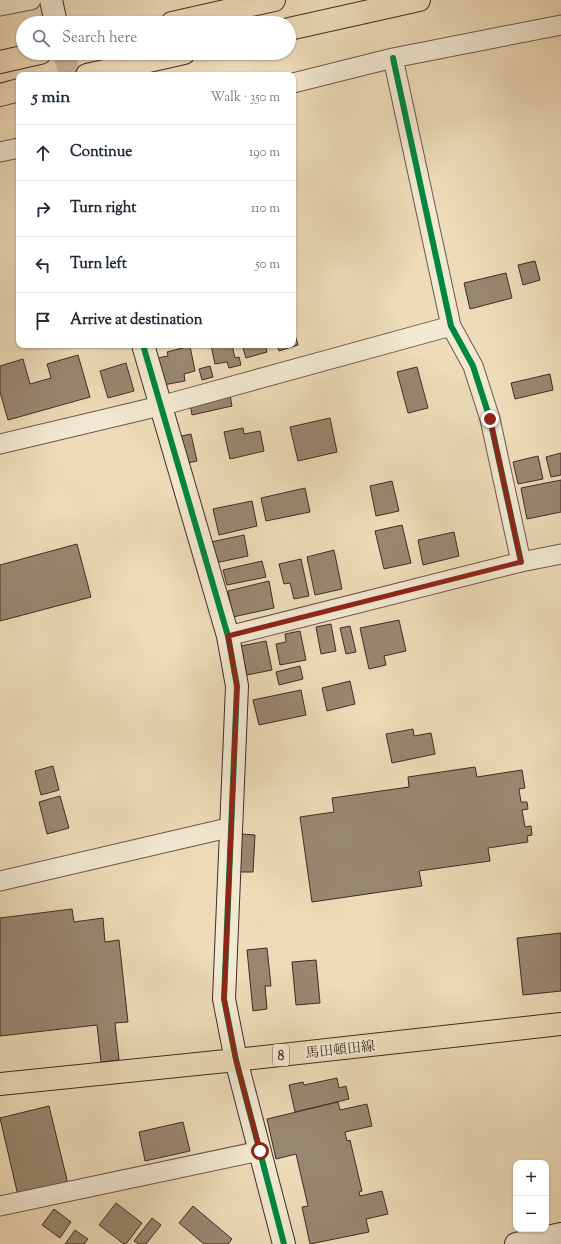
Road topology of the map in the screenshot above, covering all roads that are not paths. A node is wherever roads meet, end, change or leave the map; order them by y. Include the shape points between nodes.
1 (31, 0) edge
2 (274, 0) edge
3 (419, 0) edge
4 (0, 6) edge
5 (203, 16) edge
6 (561, 25) edge
7 (296, 27) edge
8 (16, 58) edge
9 (393, 58) junction
10 (153, 60) edge
11 (0, 62) edge
12 (100, 72) edge
13 (296, 82) edge
14 (16, 91) edge
15 (0, 95) edge
16 (16, 149) edge
17 (0, 152) edge
18 (451, 326) junction
19 (144, 348) edge
20 (160, 406) junction
21 (0, 444) edge
22 (561, 554) edge
23 (521, 562) junction
24 (228, 636) junction
25 (232, 827) junction
26 (0, 881) edge
27 (561, 1024) edge
28 (236, 1060) junction
29 (0, 1084) edge
30 (260, 1151) junction
31 (0, 1206) edge
32 (556, 1238) edge
33 (284, 1244) edge
34 (516, 1244) edge

1 - 4 street
2 - 5 main road
3 - 7 main road
6 - 9 street
8 - 11 main road
9 - 13 street
9 - 18 street
10 - 12 main road
14 - 15 main road
16 - 17 street
18 - 20 street
18 - 23 street via 473,366 490,419
19 - 20 street
20 - 21 street
20 - 24 street
22 - 23 street
23 - 24 street
24 - 25 street via 237,686
25 - 26 street
25 - 28 street via 224,999
27 - 28 main road, 馬田頓田線 / 8
28 - 29 main road, 馬田頓田線 / 8
28 - 30 street
30 - 31 street
30 - 33 street
32 - 34 street

